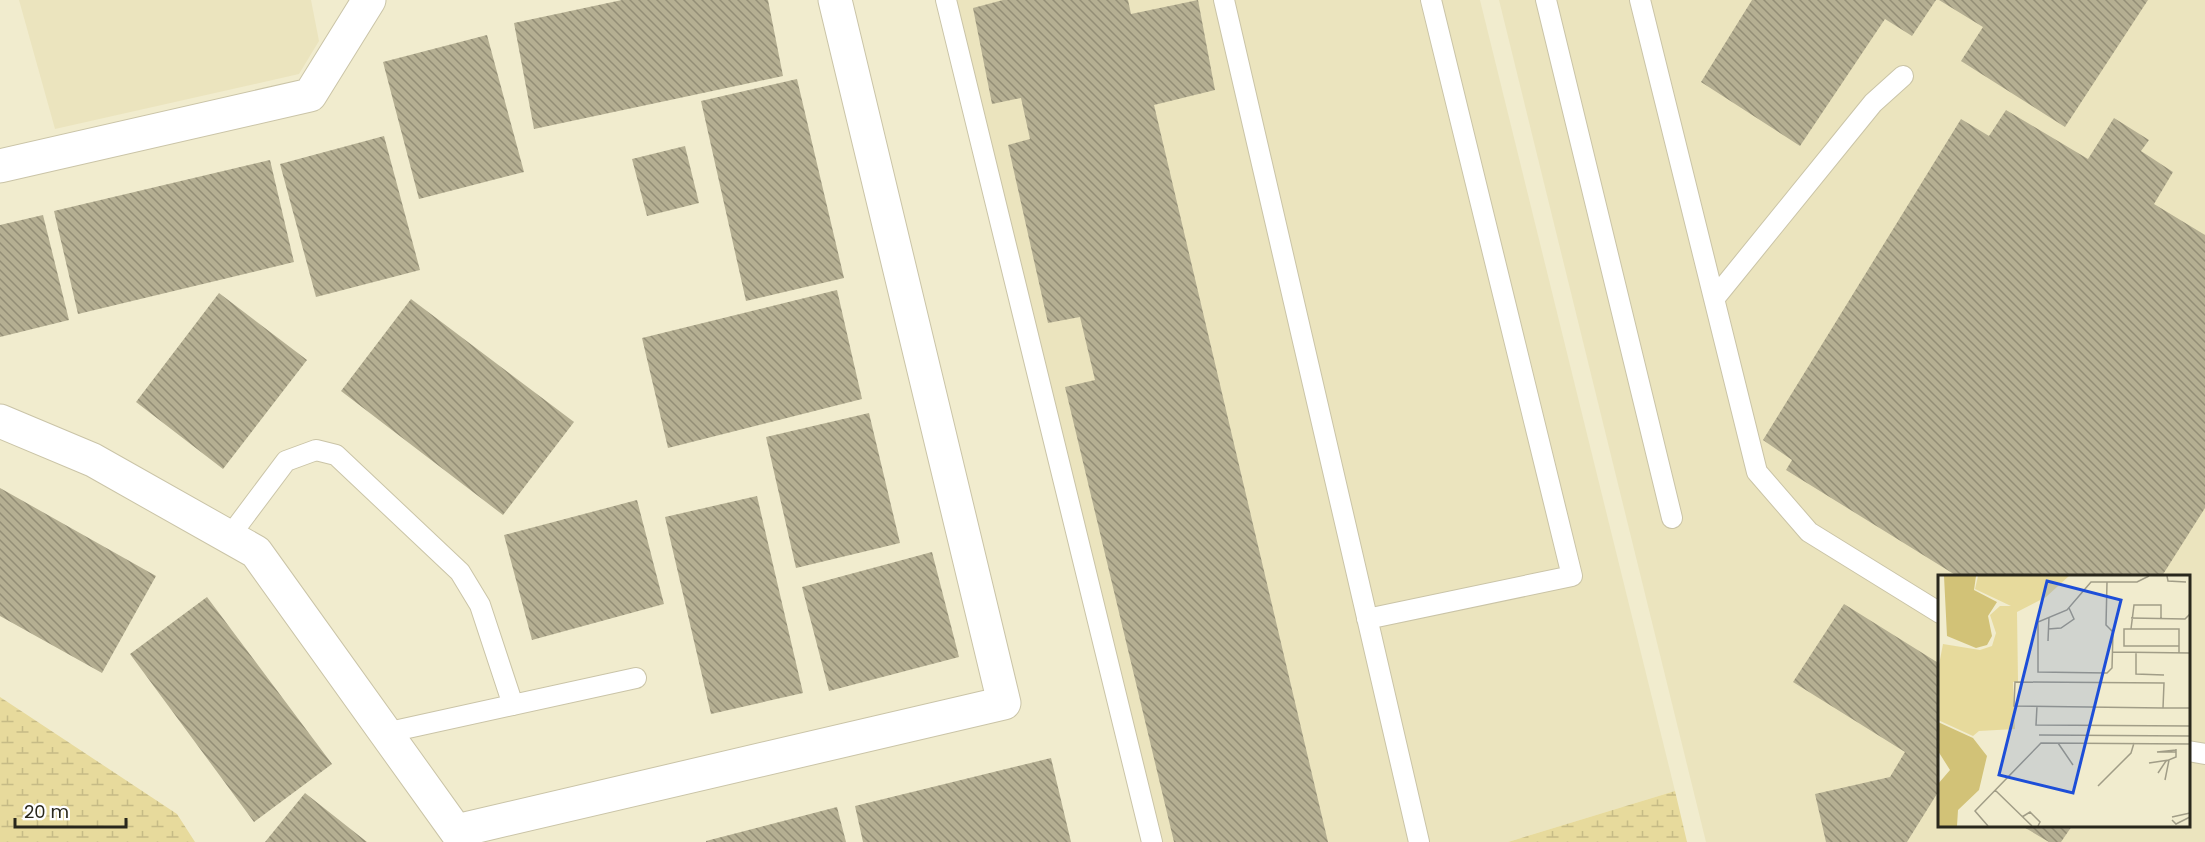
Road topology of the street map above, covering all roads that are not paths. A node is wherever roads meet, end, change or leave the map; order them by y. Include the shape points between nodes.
1 (369, 0) edge
2 (835, 0) edge
3 (946, 0) edge
4 (1224, 0) edge
5 (1431, 0) edge
6 (1546, 0) edge
7 (1640, 0) edge
8 (1903, 76) dead end
9 (0, 166) edge
10 (1714, 299) junction
11 (0, 421) edge
12 (1672, 519) dead end
13 (229, 537) junction
14 (1938, 613) edge
15 (1368, 619) junction
16 (636, 678) dead end
17 (513, 705) junction
18 (385, 733) junction
19 (2190, 751) edge
20 (2205, 754) edge
21 (1152, 842) edge
22 (1419, 842) edge

1 - 9 street via 310,95
2 - 18 street via 1004,703 456,831
3 - 21 lane
4 - 15 lane
5 - 15 lane via 1572,576
6 - 12 lane
7 - 10 lane
8 - 10 lane via 1873,103
10 - 14 lane via 1757,472 1809,532
11 - 13 street via 93,460
13 - 17 lane via 286,461 316,450 336,455 460,572 480,605
13 - 18 street via 256,552
15 - 22 lane
16 - 17 lane
17 - 18 lane
19 - 20 lane

